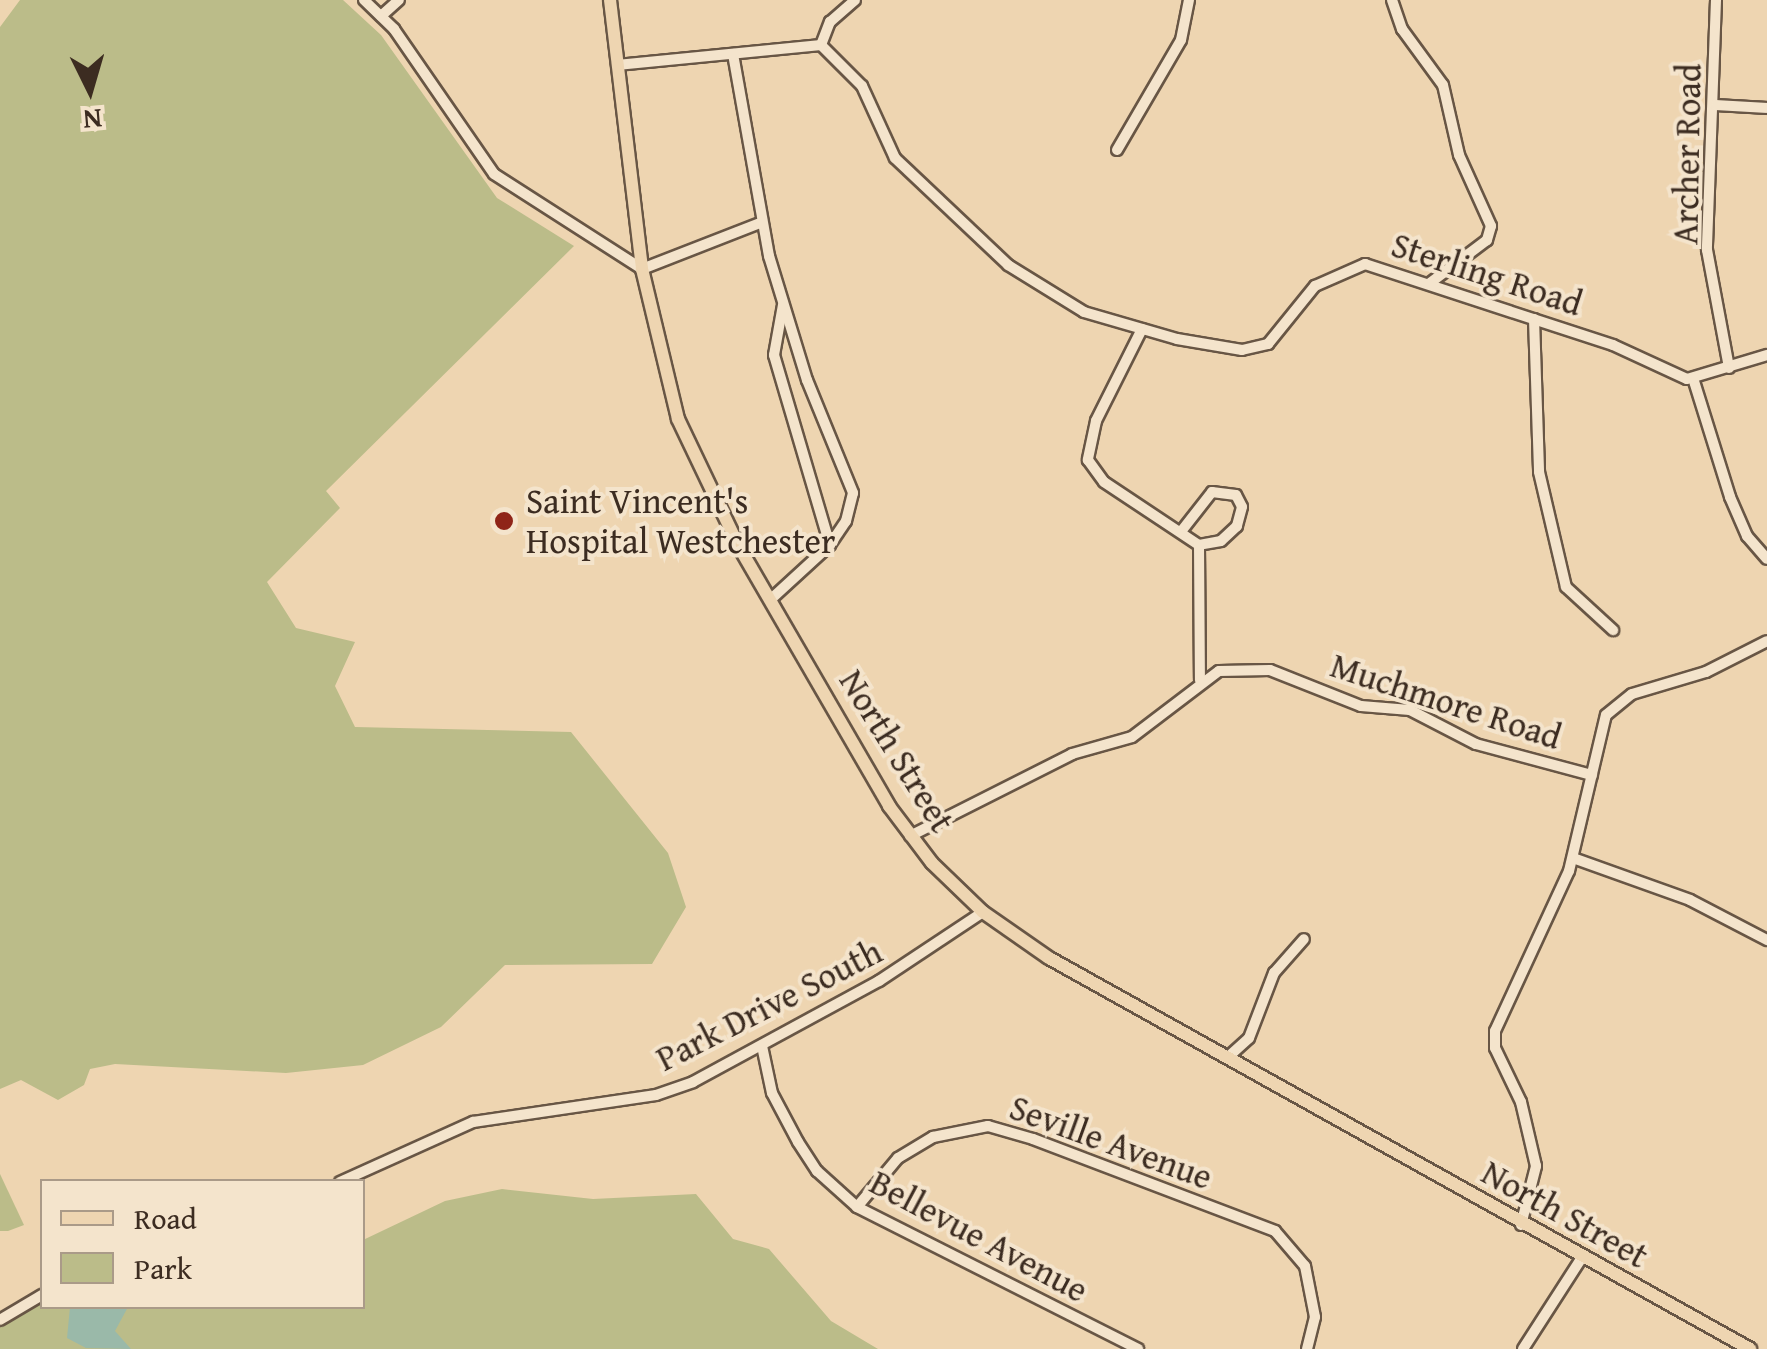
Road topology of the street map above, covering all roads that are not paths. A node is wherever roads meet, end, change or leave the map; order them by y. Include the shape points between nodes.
1 (364, 0) edge
2 (398, 0) edge
3 (610, 0) edge
4 (855, 0) edge
5 (1189, 0) edge
6 (1392, 0) edge
7 (1716, 0) edge
8 (381, 16) junction
9 (821, 45) junction
10 (733, 54) junction
11 (617, 64) junction
12 (1716, 105) junction
13 (1767, 108) edge
14 (1118, 150) dead end
15 (760, 223) junction
16 (642, 269) junction
17 (1430, 283) junction
18 (784, 304) junction
19 (1534, 320) junction
20 (1142, 329) junction
21 (1767, 355) edge
22 (1729, 368) junction
23 (1692, 378) junction
24 (1183, 529) junction
25 (830, 545) junction
26 (1199, 545) junction
27 (1767, 559) edge
28 (770, 600) junction
29 (1613, 630) dead end
30 (1767, 641) edge
31 (1200, 680) junction
32 (1592, 775) junction
33 (910, 836) junction
34 (1573, 858) junction
35 (983, 912) junction
36 (1304, 939) dead end
37 (1767, 940) edge
38 (762, 1046) junction
39 (1228, 1057) junction
40 (346, 1179) edge
41 (858, 1207) junction
42 (1521, 1225) junction
43 (1581, 1259) junction
44 (40, 1296) edge
45 (0, 1320) edge
46 (1138, 1349) edge
47 (1306, 1349) edge
48 (1523, 1349) edge
49 (1750, 1349) edge

1 - 8 street
2 - 8 street
3 - 11 main road, North Street
4 - 9 street via 830,22
5 - 14 street via 1181,40
6 - 17 street via 1402,29 1442,85 1459,155 1491,226 1487,240
7 - 12 street, Archer Road
8 - 16 street via 494,174
9 - 10 street
9 - 20 street, Sterling Road via 862,86 895,158 1008,265 1049,296
10 - 11 street
10 - 15 street
11 - 16 main road, North Street
12 - 13 street
12 - 22 street, Archer Road via 1707,250
15 - 16 street
15 - 18 street
16 - 28 main road, North Street via 678,419
17 - 19 street, Sterling Road
17 - 20 street, Sterling Road via 1385,266 1339,272 1315,286 1278,338 1255,348
18 - 25 street via 774,355
18 - 25 street via 853,493
19 - 23 street, Sterling Road
19 - 29 street via 1539,472 1566,587
20 - 24 street via 1096,421 1088,460 1104,482
21 - 22 street
22 - 23 street
23 - 27 street via 1730,497 1747,536
24 - 26 street
24 - 26 street via 1212,492 1236,494 1242,507 1237,526 1221,542
25 - 28 street
26 - 31 street
28 - 33 main road, North Street
30 - 32 street via 1612,706
31 - 32 street, Muchmore Road via 1219,671 1270,670 1360,706 1410,710 1476,744
31 - 33 street, Muchmore Road via 1132,737 1072,754
32 - 34 street
33 - 35 main road, North Street
34 - 37 street via 1690,900
34 - 42 street via 1495,1031 1536,1166
35 - 38 street, Park Drive South via 930,951
35 - 39 main road, North Street via 1059,964
36 - 39 street via 1274,973 1249,1038
38 - 40 street, Park Drive South via 656,1095 570,1104 438,1133
38 - 41 street, Bellevue Avenue via 772,1093 804,1152
39 - 42 main road, North Street
41 - 46 street, Bellevue Avenue
41 - 47 street, Seville Avenue via 916,1146 956,1129 988,1126 1275,1232 1305,1266 1315,1317
42 - 43 main road, North Street
43 - 48 street
43 - 49 main road, North Street
44 - 45 street

